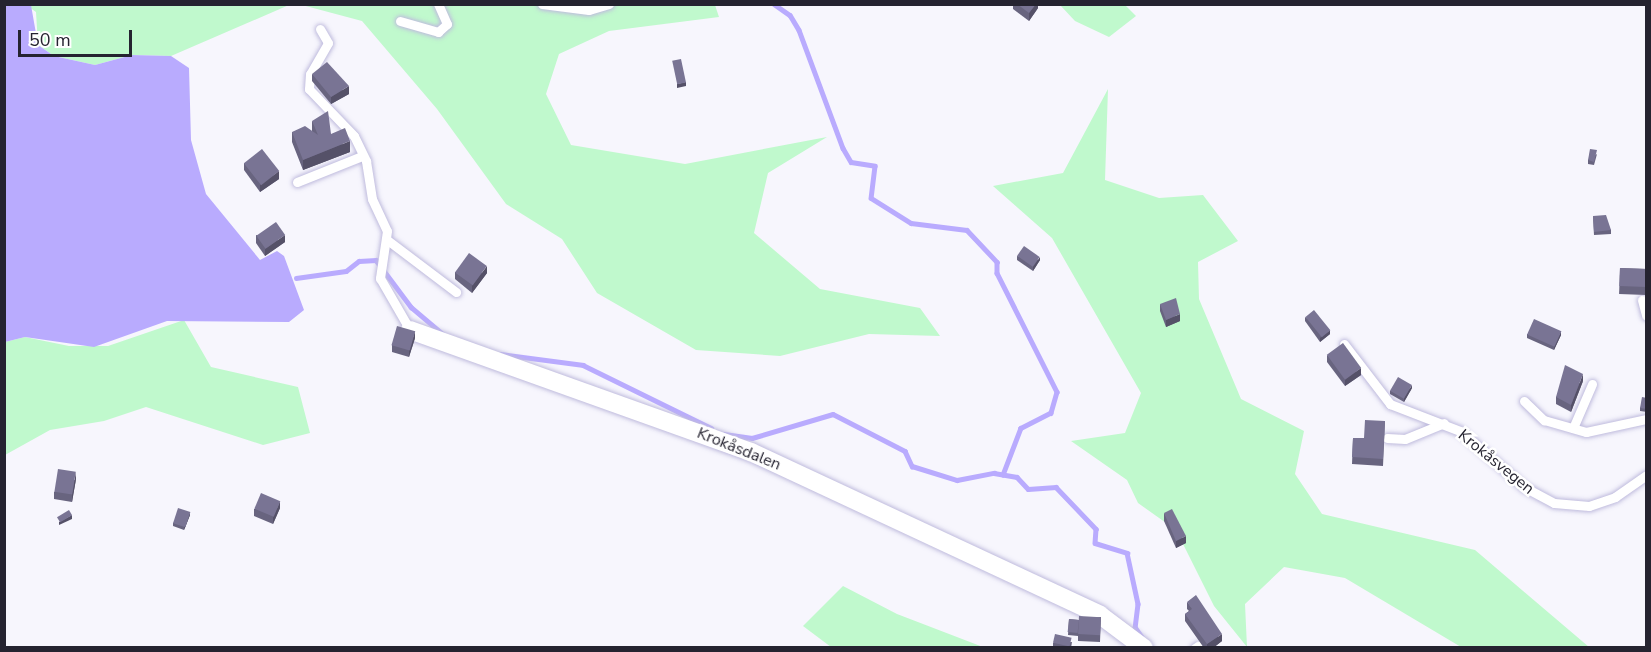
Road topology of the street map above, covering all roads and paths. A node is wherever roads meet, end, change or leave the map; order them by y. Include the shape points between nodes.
1 (438, 4) edge
2 (542, 4) edge
3 (609, 4) edge
4 (400, 21) dead end
5 (320, 29) dead end
6 (362, 156) junction
7 (297, 182) dead end
8 (386, 239) junction
9 (456, 292) dead end
10 (1642, 300) dead end
11 (1647, 315) edge
12 (410, 330) joint
13 (1344, 344) edge
14 (1592, 384) dead end
15 (1524, 400) dead end
16 (1647, 419) edge
17 (1444, 423) junction
18 (1573, 428) junction
19 (1387, 438) edge
20 (1647, 475) edge
21 (1144, 648) edge

1 - 4 lane via 447,24 438,32
2 - 3 lane via 589,10
5 - 6 lane, Krokåsdalen via 328,43 310,74 309,90 354,136
6 - 7 lane
6 - 8 lane, Krokåsdalen
8 - 9 lane
8 - 12 lane, Krokåsdalen via 380,278
10 - 11 lane
12 - 21 street, Krokåsdalen via 751,452 1100,615
13 - 17 lane, Krokåsvegen via 1390,404
14 - 18 lane
15 - 18 lane via 1544,420
16 - 18 lane via 1586,432
17 - 19 lane, Krokåsvegen via 1405,439
17 - 20 lane, Krokåsvegen via 1524,487 1554,502 1589,506 1615,497

